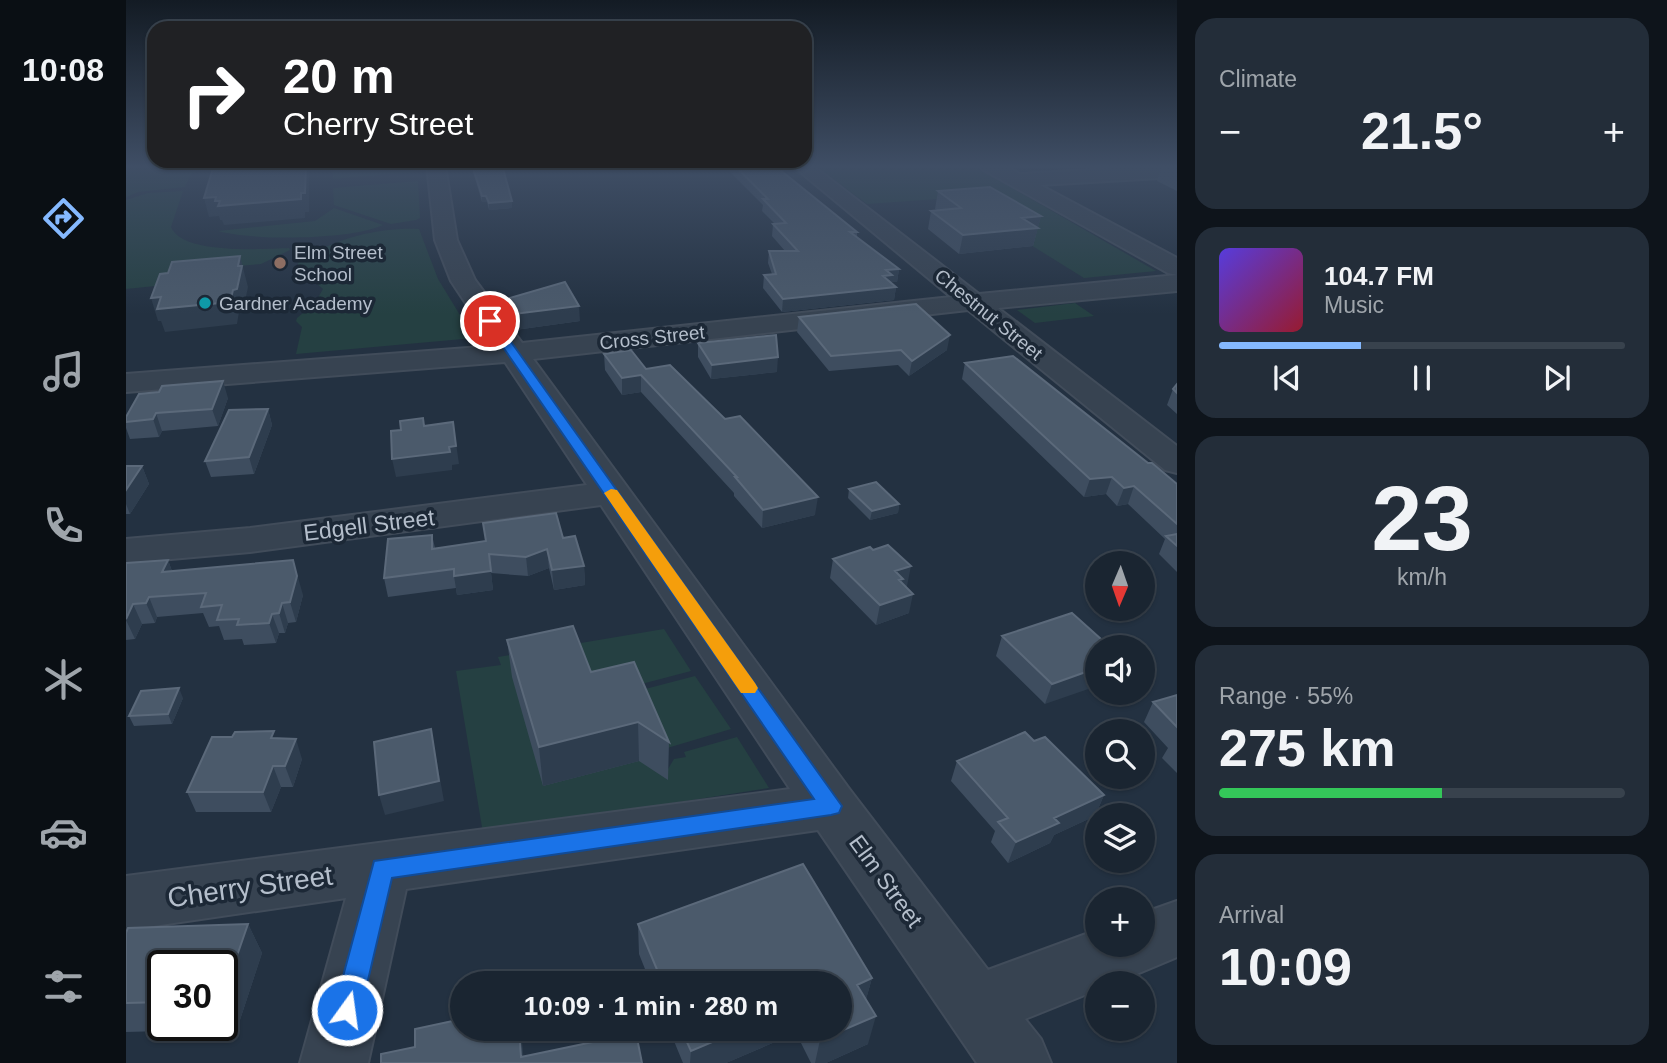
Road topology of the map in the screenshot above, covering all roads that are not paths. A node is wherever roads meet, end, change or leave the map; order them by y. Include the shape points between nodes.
1 (443, 215) edge
2 (864, 215) edge
3 (1081, 215) edge
4 (1177, 268) edge
5 (1177, 283) edge
6 (974, 302) junction
7 (513, 353) junction
8 (126, 383) edge
9 (1177, 463) edge
10 (611, 493) junction
11 (126, 551) edge
12 (831, 806) junction
13 (382, 869) junction
14 (126, 903) edge
15 (1177, 929) edge
16 (1155, 937) edge
17 (1105, 957) edge
18 (977, 1006) junction
19 (334, 1063) edge
20 (1017, 1063) edge

1 - 7 street, Elm Street via 454,266
2 - 6 street, Chestnut Street
3 - 4 street
5 - 6 street, Cross Street
6 - 7 street, Cross Street
6 - 9 street, Chestnut Street
7 - 8 street, Cross Street
7 - 10 street, Elm Street
10 - 11 street, Edgell Street via 278,537
10 - 12 street, Elm Street
12 - 13 street, Cherry Street
12 - 18 street, Elm Street
13 - 14 street, Cherry Street
13 - 19 street
15 - 16 street
17 - 18 street
18 - 20 street, Elm Street

